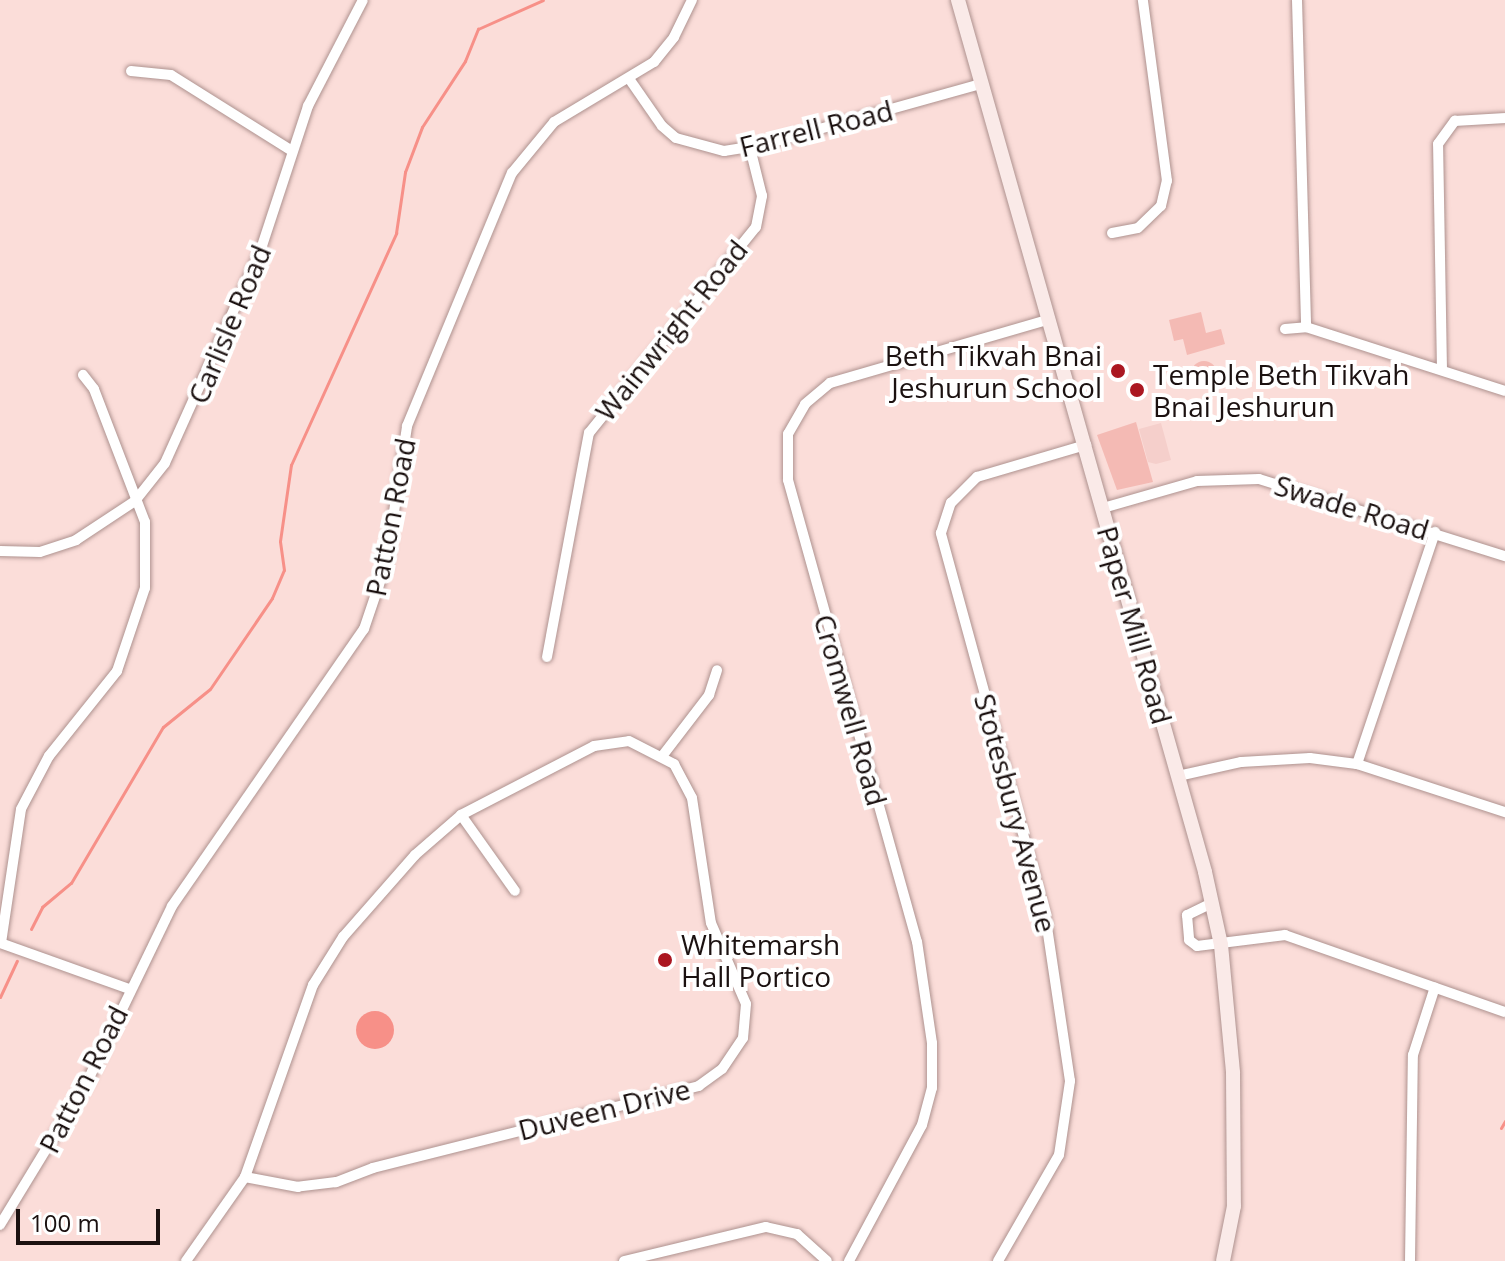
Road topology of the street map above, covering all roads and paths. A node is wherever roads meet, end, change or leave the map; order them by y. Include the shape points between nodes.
1 (363, 0) edge
2 (692, 0) edge
3 (958, 0) edge
4 (1143, 0) edge
5 (1297, 0) edge
6 (131, 71) dead end
7 (630, 80) junction
8 (980, 84) junction
9 (1505, 118) edge
10 (750, 148) junction
11 (292, 151) junction
12 (1112, 233) dead end
13 (1050, 319) junction
14 (1306, 327) junction
15 (1285, 329) dead end
16 (1442, 370) junction
17 (83, 375) dead end
18 (1505, 391) edge
19 (1086, 445) junction
20 (135, 501) junction
21 (1103, 508) junction
22 (1435, 532) junction
23 (0, 551) edge
24 (1505, 556) edge
25 (547, 657) dead end
26 (717, 670) dead end
27 (663, 755) junction
28 (1357, 764) junction
29 (1178, 776) junction
30 (1505, 812) edge
31 (461, 815) junction
32 (515, 891) dead end
33 (1212, 903) junction
34 (1, 943) edge
35 (1221, 945) junction
36 (1435, 987) junction
37 (129, 989) junction
38 (1505, 1012) edge
39 (245, 1177) junction
40 (0, 1225) edge
41 (186, 1261) edge
42 (624, 1261) edge
43 (827, 1261) edge
44 (849, 1261) edge
45 (998, 1261) edge
46 (1223, 1261) edge
47 (1410, 1261) edge

1 - 11 street, Carlisle Road
2 - 7 street, Patton Road via 669,46
3 - 8 main road, Paper Mill Road
4 - 12 street via 1167,181 1161,206 1138,228
5 - 14 street
6 - 11 street via 177,78
7 - 10 street, Farrell Road via 676,138 711,150
7 - 37 street, Patton Road via 554,122 512,173 407,426 386,564 364,629 192,874
8 - 10 street, Farrell Road
8 - 13 main road, Paper Mill Road
9 - 16 street via 1455,121 1438,144
10 - 25 street, Wainwright Road via 762,196 756,227 589,433
11 - 20 street, Carlisle Road via 260,252 187,424
13 - 19 main road, Paper Mill Road
13 - 44 street, Cromwell Road via 830,383 805,404 788,434 788,480 917,942 932,1043 932,1088 922,1125
14 - 15 street
14 - 16 street
16 - 18 street
17 - 20 street via 94,389
19 - 21 main road, Paper Mill Road
19 - 45 street, Stotesbury Avenue via 977,477 951,503 941,533 1045,914 1070,1081 1059,1155
20 - 23 street, Carlisle Road via 66,544 31,553
20 - 34 street via 145,522 149,558 141,610 110,682 49,756 25,800 12,850
21 - 22 street, Swade Road via 1197,481 1259,479
21 - 29 main road, Paper Mill Road
22 - 24 street, Swade Road
22 - 28 street
26 - 27 street via 709,695
27 - 31 street via 629,741 608,742 540,770
27 - 39 street, Duveen Drive via 688,786 711,923 746,1004 743,1038 722,1069 699,1086 373,1168 336,1182 298,1187
28 - 29 street via 1281,759
28 - 30 street
29 - 33 main road, Paper Mill Road
31 - 32 street
31 - 39 street via 398,873 328,959 299,1014
33 - 35 main road, Paper Mill Road
33 - 35 street via 1187,915 1189,940 1197,946
34 - 37 street
35 - 36 street via 1285,935
35 - 46 main road, Paper Mill Road via 1233,1073 1234,1206
36 - 38 street
36 - 47 street via 1413,1055
37 - 40 street, Patton Road via 87,1082
39 - 41 street
42 - 43 street via 766,1227 797,1234

